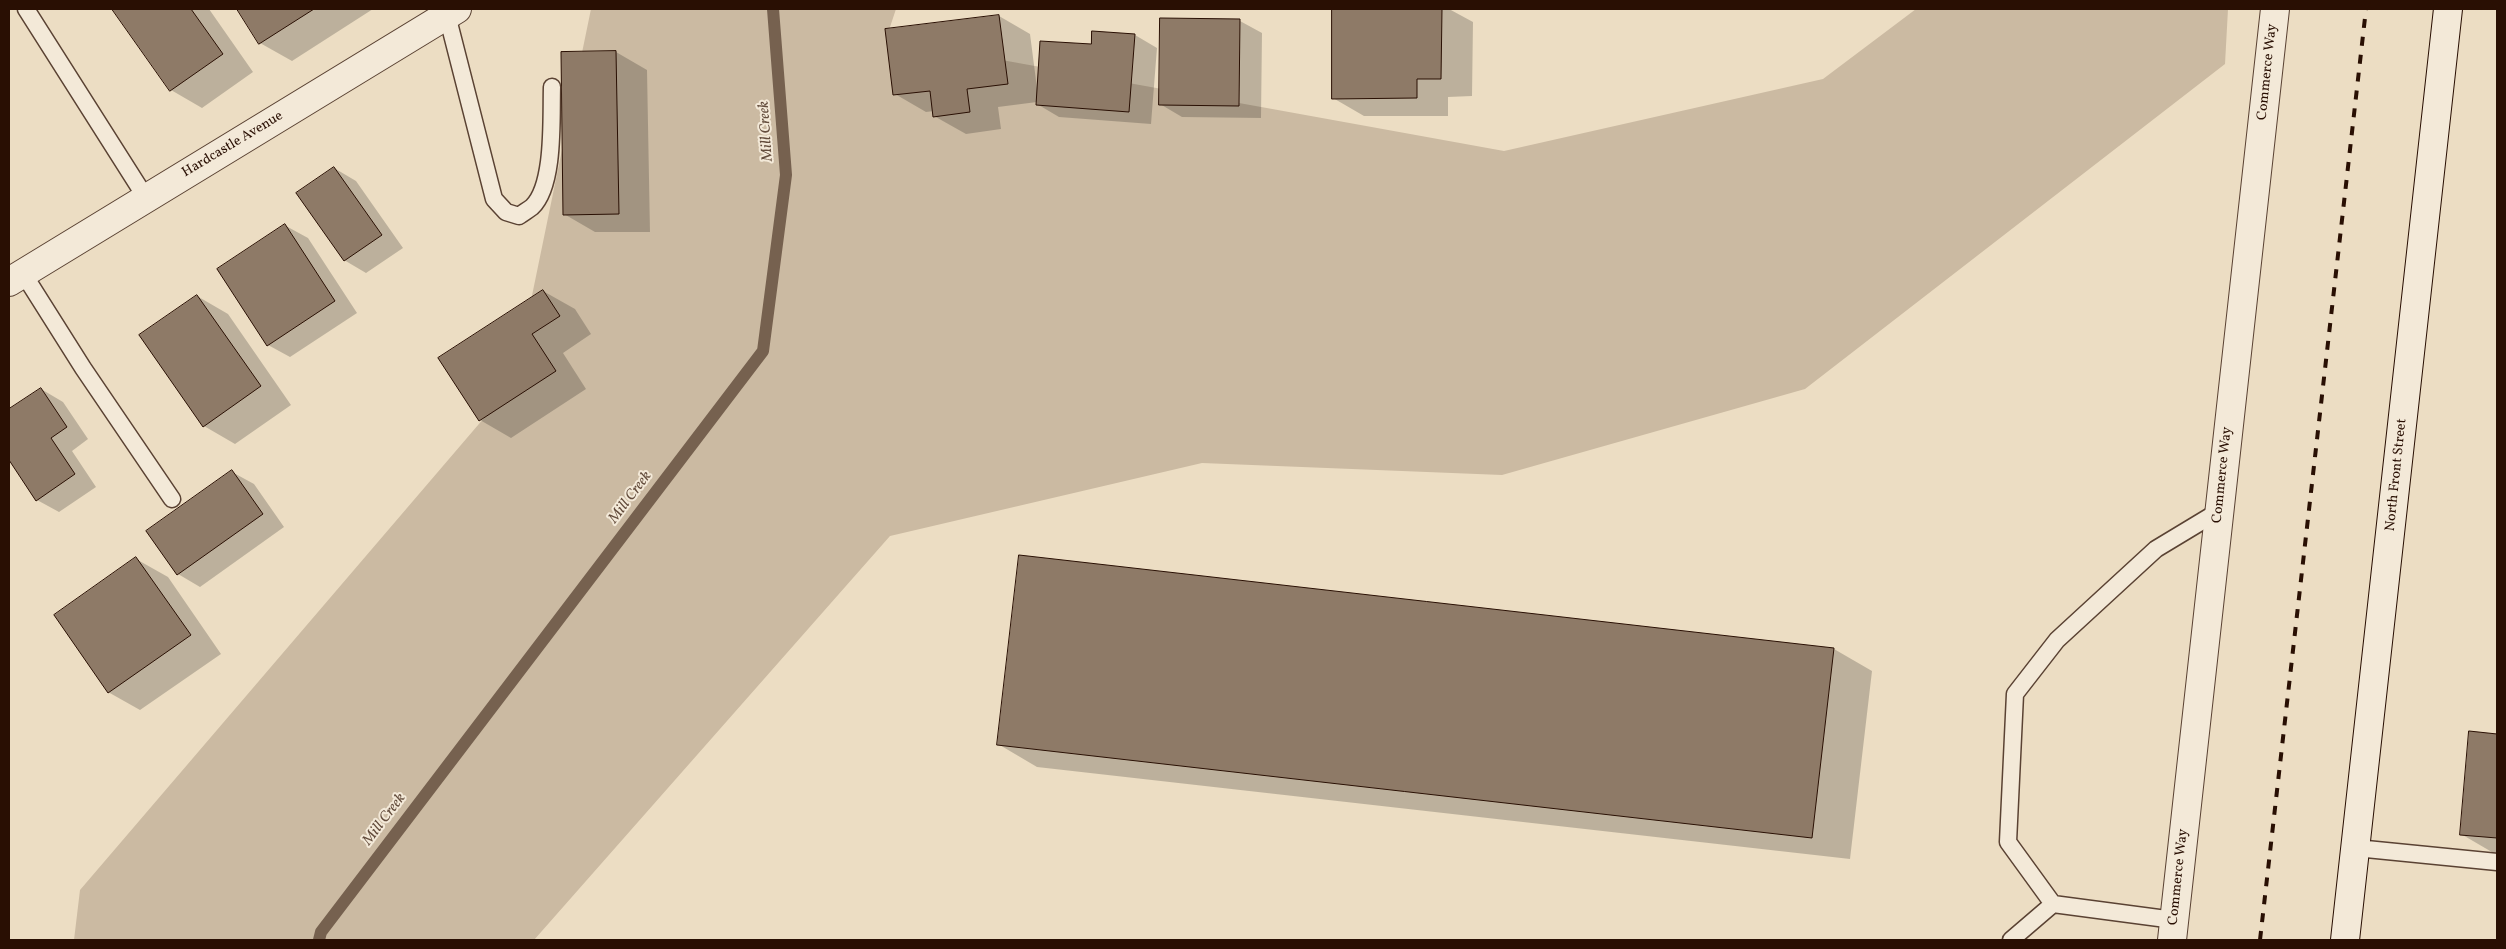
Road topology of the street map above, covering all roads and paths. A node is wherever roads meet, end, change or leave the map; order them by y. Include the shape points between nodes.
1 (26, 9) edge
2 (2275, 9) edge
3 (2448, 9) edge
4 (448, 11) edge
5 (552, 87) dead end
6 (146, 198) junction
7 (16, 277) edge
8 (172, 499) dead end
9 (2219, 511) junction
10 (2356, 848) junction
11 (2497, 862) edge
12 (2053, 904) junction
13 (2173, 930) edge
14 (2011, 940) edge
15 (2345, 940) edge

1 - 6 lane
2 - 9 street, Commerce Way
3 - 10 street, North Front Street
4 - 5 lane via 494,199 506,212 519,216 532,206 543,189 549,150
4 - 6 street, Hardcastle Avenue
6 - 7 street, Hardcastle Avenue
7 - 8 lane
9 - 12 lane via 2156,549 2057,640 2015,694 2008,842
9 - 13 street, Commerce Way
10 - 11 lane
10 - 15 street, North Front Street
12 - 13 lane
12 - 14 lane

